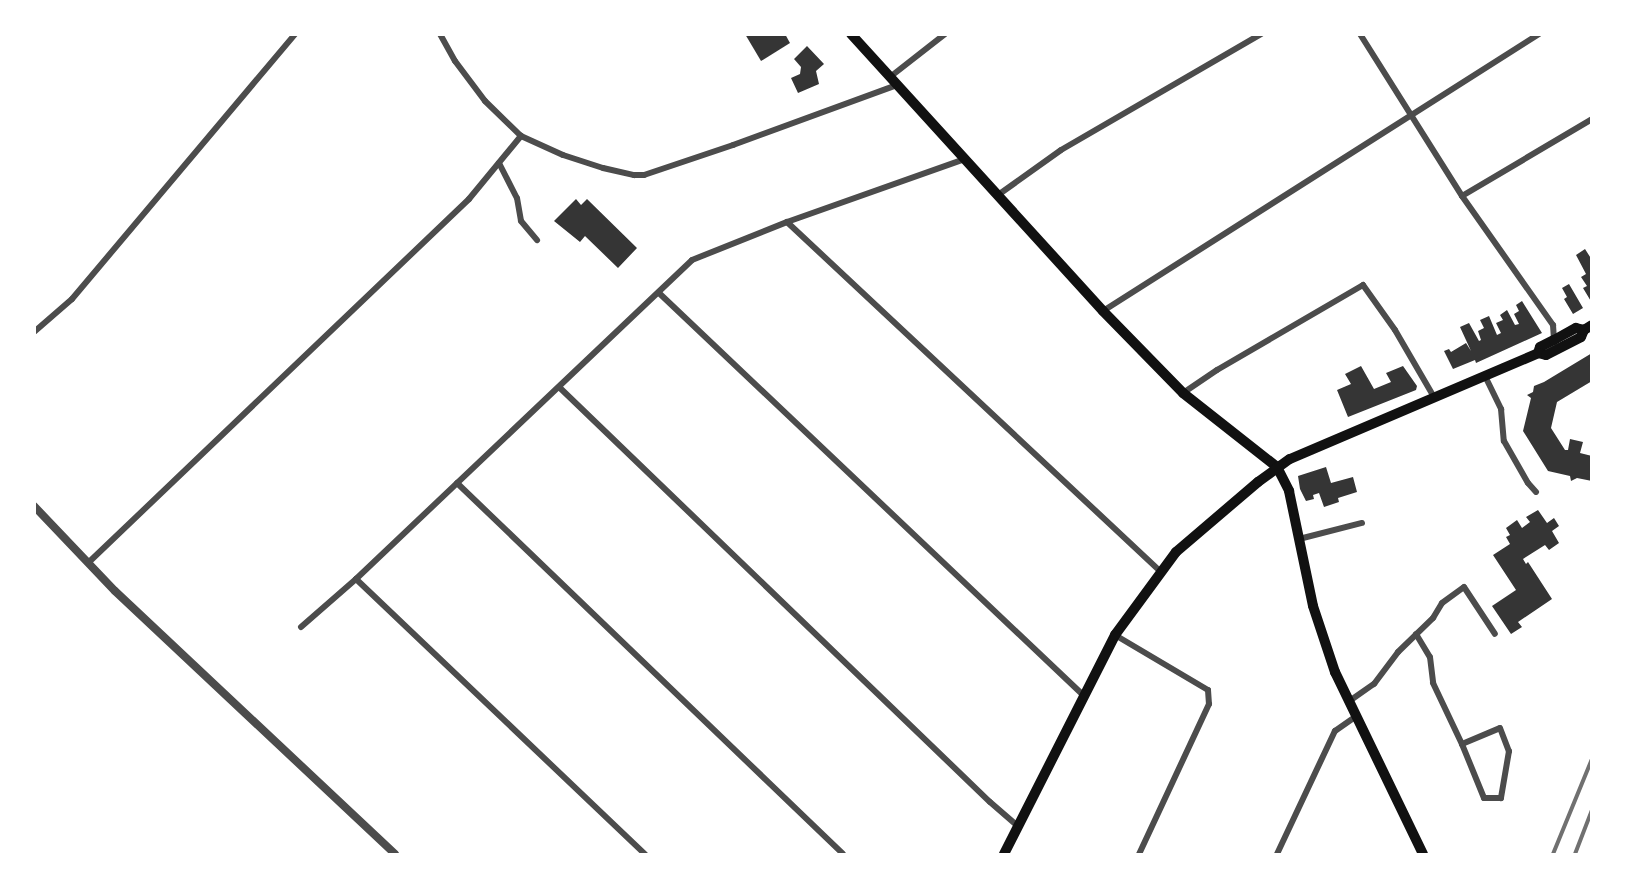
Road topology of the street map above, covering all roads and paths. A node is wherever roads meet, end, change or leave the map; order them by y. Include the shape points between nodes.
1 (295, 34) edge
2 (440, 34) edge
3 (852, 34) edge
4 (945, 34) edge
5 (1261, 34) edge
6 (1360, 34) edge
7 (1539, 34) edge
8 (893, 81) junction
9 (1409, 114) junction
10 (1592, 119) edge
11 (521, 136) junction
12 (965, 159) junction
13 (499, 163) junction
14 (998, 195) junction
15 (1462, 196) junction
16 (787, 222) junction
17 (537, 240) dead end
18 (659, 293) junction
19 (1103, 310) junction
20 (1588, 328) edge
21 (34, 332) edge
22 (1554, 339) junction
23 (1538, 353) junction
24 (1485, 376) junction
25 (559, 387) junction
26 (1183, 393) junction
27 (1434, 397) junction
28 (1277, 467) junction
29 (457, 483) junction
30 (1536, 492) dead end
31 (34, 506) edge
32 (1362, 523) dead end
33 (1299, 539) junction
34 (88, 562) junction
35 (1161, 572) junction
36 (356, 579) junction
37 (301, 627) dead end
38 (1416, 634) junction
39 (1496, 634) dead end
40 (1114, 635) junction
41 (1083, 694) junction
42 (1348, 702) junction
43 (1355, 717) junction
44 (1462, 744) junction
45 (1018, 826) junction
46 (395, 855) edge
47 (645, 855) edge
48 (843, 855) edge
49 (1004, 855) edge
50 (1139, 855) edge
51 (1277, 855) edge
52 (1423, 855) edge

1 - 21 street via 72,299
2 - 11 street via 485,101
3 - 8 main road
4 - 8 street
5 - 14 street via 1060,150
6 - 9 street
7 - 9 street
8 - 11 street via 644,175 603,168
8 - 12 main road
9 - 15 street
9 - 19 street
10 - 15 street
11 - 13 street
12 - 14 main road
12 - 16 street
13 - 17 street via 517,198 521,221
13 - 34 street via 469,199
14 - 19 main road
15 - 22 street via 1553,325
16 - 18 street via 692,260
16 - 35 street
18 - 25 street
18 - 41 street
19 - 26 main road
20 - 22 main road via 1576,328
20 - 23 main road via 1581,337 1546,355
22 - 23 main road via 1540,347
23 - 24 main road
24 - 27 main road
24 - 30 street via 1501,409 1504,441
25 - 29 street
25 - 45 street
26 - 27 street via 1363,285
26 - 28 main road
27 - 28 main road
28 - 33 main road via 1289,491
28 - 35 main road via 1176,552
29 - 36 street
29 - 48 street
31 - 34 street
32 - 33 street
33 - 42 main road via 1324,644
34 - 46 street
35 - 40 main road
36 - 37 street
36 - 47 street
38 - 39 street via 1442,603 1464,587
38 - 42 street via 1374,684
38 - 44 street via 1430,657 1433,683
40 - 41 main road
40 - 50 street via 1208,690 1209,704
41 - 45 main road
42 - 43 main road
43 - 51 street via 1335,731
43 - 52 main road
44 - 44 street via 1500,728 1509,751 1501,798 1484,798
45 - 49 main road

